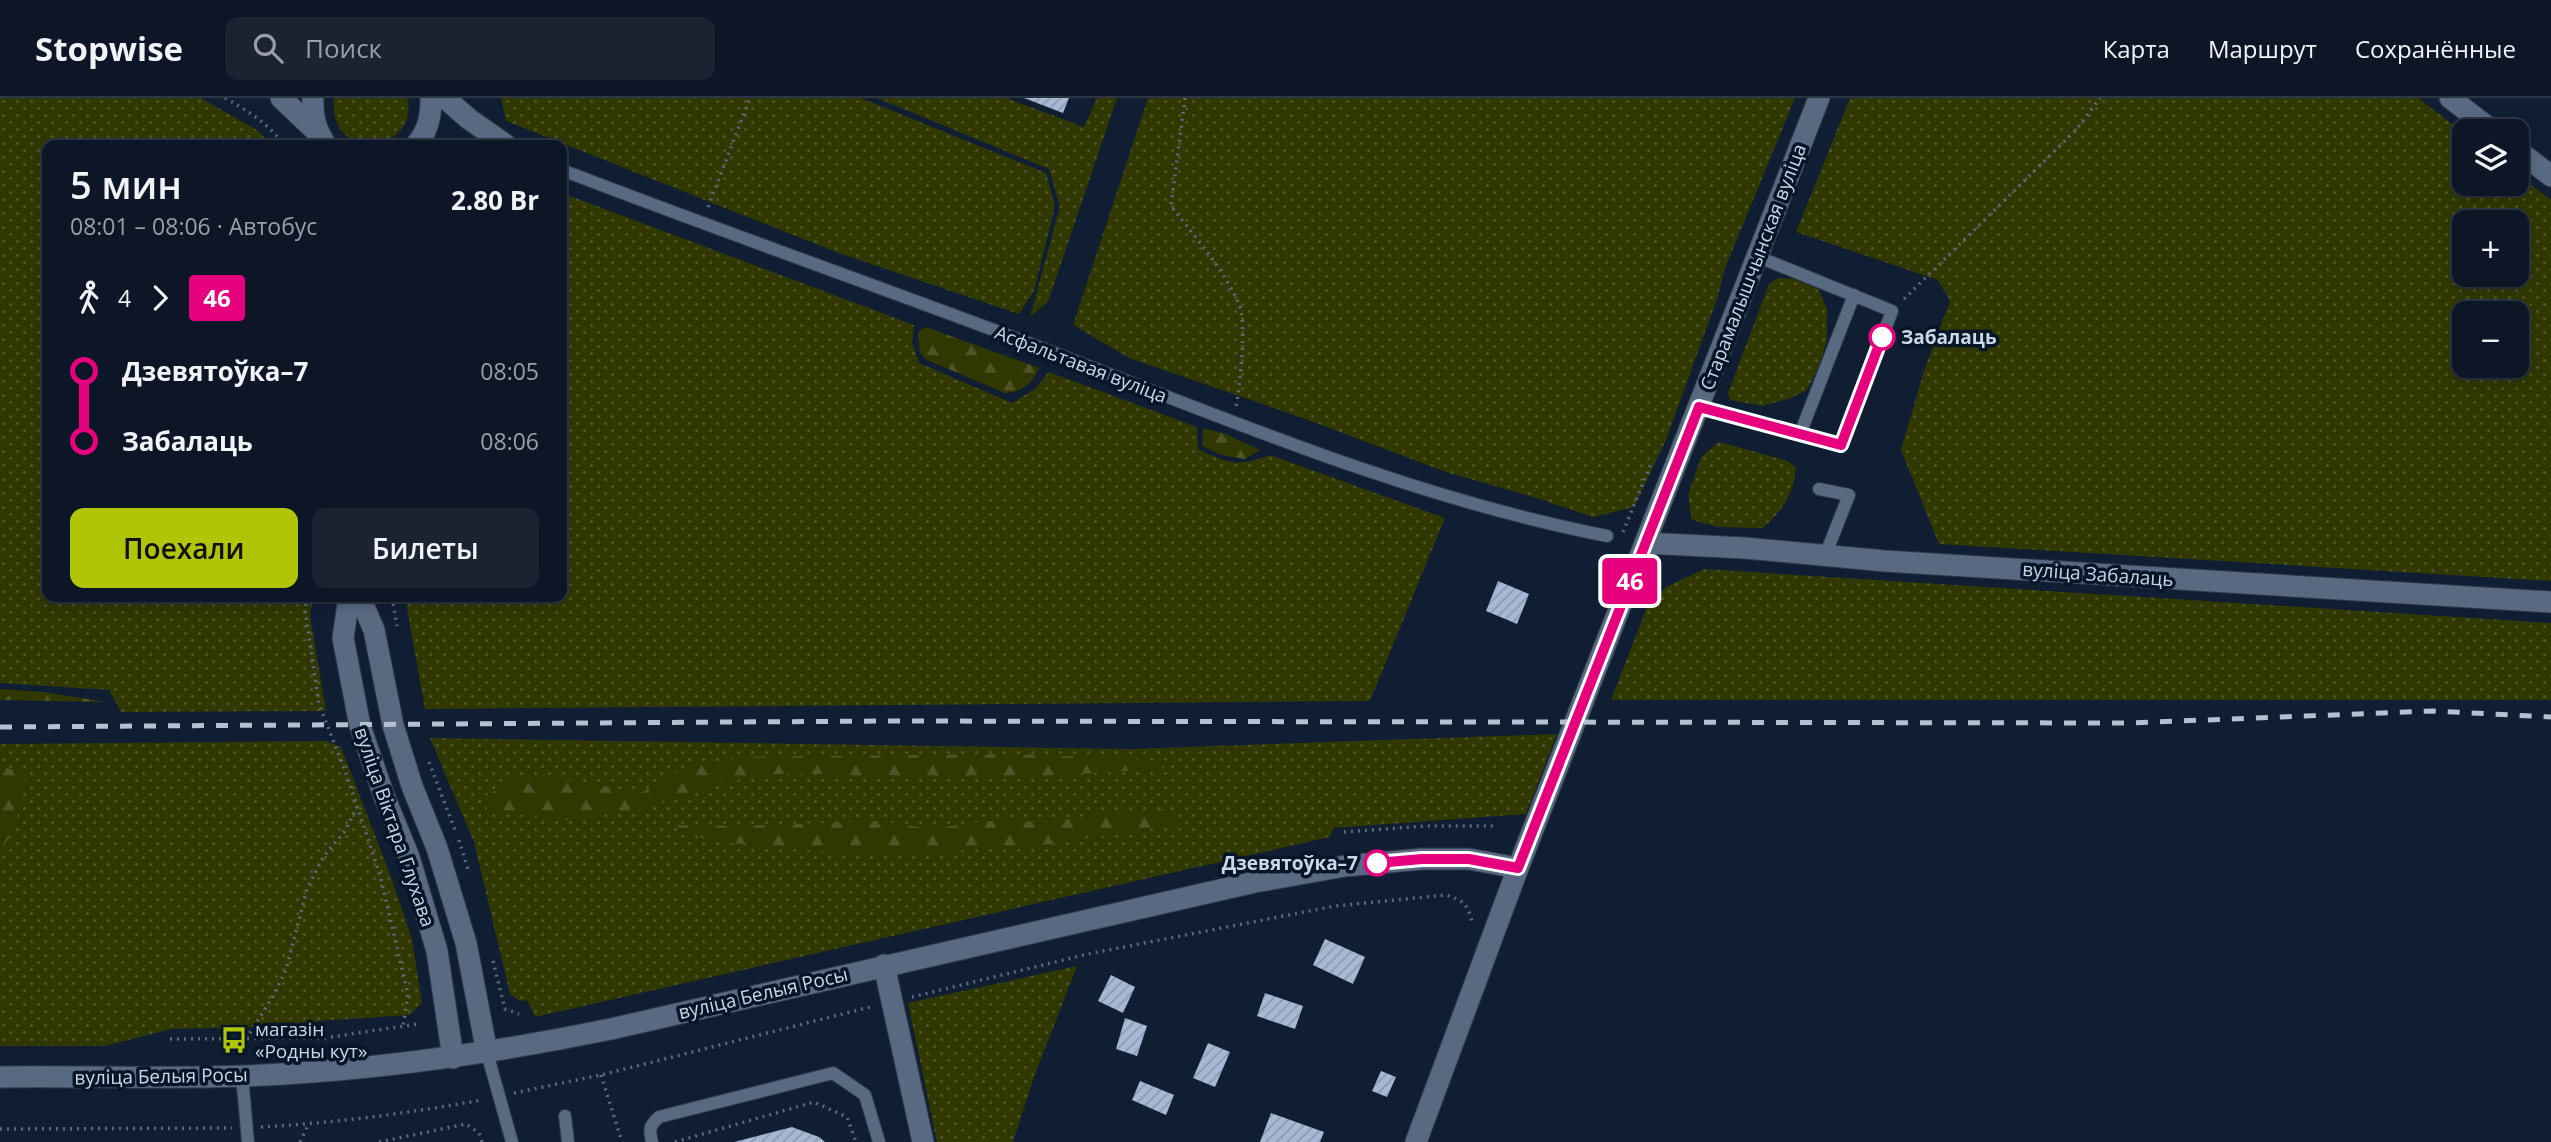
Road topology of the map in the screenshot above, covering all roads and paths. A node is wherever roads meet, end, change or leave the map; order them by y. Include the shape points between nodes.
1 (225, 98) edge
2 (281, 98) edge
3 (313, 98) edge
4 (431, 98) edge
5 (445, 98) edge
6 (750, 98) edge
7 (1185, 98) edge
8 (1819, 98) edge
9 (2101, 98) edge
10 (2450, 98) edge
11 (2477, 119) edge
12 (322, 139) edge
13 (280, 140) edge
14 (420, 140) edge
15 (499, 140) edge
16 (2529, 159) edge
17 (567, 172) edge
18 (2551, 176) edge
19 (702, 222) junction
20 (1756, 256) junction
21 (1854, 295) junction
22 (1892, 311) junction
23 (1699, 407) junction
24 (1234, 422) junction
25 (1800, 434) junction
26 (1819, 489) dead end
27 (1607, 536) dead end
28 (1645, 543) junction
29 (1825, 556) junction
30 (306, 602) edge
31 (348, 602) edge
32 (362, 602) edge
33 (393, 602) edge
34 (2551, 602) edge
35 (398, 637) dead end
36 (428, 759) dead end
37 (357, 807) junction
38 (1494, 826) dead end
39 (1345, 832) dead end
40 (1518, 868) junction
41 (470, 877) dead end
42 (1472, 922) dead end
43 (491, 953) dead end
44 (884, 965) junction
45 (893, 1002) junction
46 (519, 1014) dead end
47 (418, 1024) dead end
48 (403, 1027) junction
49 (170, 1039) dead end
50 (246, 1039) junction
51 (487, 1053) junction
52 (453, 1058) junction
53 (601, 1075) junction
54 (242, 1076) junction
55 (0, 1077) edge
56 (499, 1096) junction
57 (565, 1116) dead end
58 (308, 1125) junction
59 (247, 1128) junction
60 (0, 1129) edge
61 (248, 1142) edge
62 (300, 1142) edge
63 (379, 1142) edge
64 (482, 1142) edge
65 (512, 1142) edge
66 (568, 1142) edge
67 (622, 1142) edge
68 (652, 1142) edge
69 (675, 1142) edge
70 (856, 1142) edge
71 (879, 1142) edge
72 (923, 1142) edge
73 (1416, 1142) edge

1 - 13 path via 255,115
2 - 12 main road
3 - 12 main road via 312,115
4 - 14 main road via 430,117
5 - 15 main road
6 - 19 path
7 - 24 path via 1171,206 1216,263 1240,306 1242,372
8 - 20 main road, Старамалышчынская вуліца
9 - 22 path via 2076,130
10 - 11 main road
16 - 18 main road
17 - 19 lane, Асфальтавая вуліца
19 - 24 lane, Асфальтавая вуліца
20 - 21 lane
20 - 23 main road, Старамалышчынская вуліца
21 - 22 lane
21 - 25 lane
22 - 25 lane via 1841,445
23 - 25 lane
23 - 28 main road, Старамалышчынская вуліца
24 - 27 lane, Асфальтавая вуліца via 1429,492
26 - 29 lane via 1849,495
28 - 29 main road, вуліца Забалаць
28 - 40 main road, Старамалышчынская вуліца
29 - 34 main road, вуліца Забалаць
30 - 37 path via 319,704
31 - 52 main road, вуліца Віктара Глухава via 343,638 360,726 409,857 437,951
32 - 51 main road, вуліца Віктара Глухава via 374,631 393,725 466,943
33 - 35 path
36 - 41 path
37 - 48 path via 380,875 408,994
37 - 50 path via 307,889 286,970
38 - 39 path
40 - 44 main road, вуліца Белыя Росы via 1469,859 1345,866 1255,881
40 - 73 main road, Старамалышчынская вуліца
42 - 45 path via 1461,899 1445,895 1335,906 1088,954
43 - 46 path via 505,1009
44 - 45 main road
44 - 51 main road, вуліца Белыя Росы
45 - 53 path
45 - 72 main road
47 - 48 path
48 - 50 path via 324,1038
49 - 50 path
51 - 52 main road, вуліца Белыя Росы
51 - 56 lane
52 - 54 main road, вуліца Белыя Росы
53 - 56 path
53 - 67 path
54 - 55 main road, вуліца Белыя Росы
54 - 59 lane
56 - 58 path
56 - 65 lane
57 - 66 lane
58 - 59 path
58 - 62 path
59 - 60 path
59 - 61 lane
63 - 64 path via 466,1124 480,1133
68 - 71 lane via 650,1125 659,1117 833,1073 865,1095
69 - 70 path via 814,1102 847,1117

